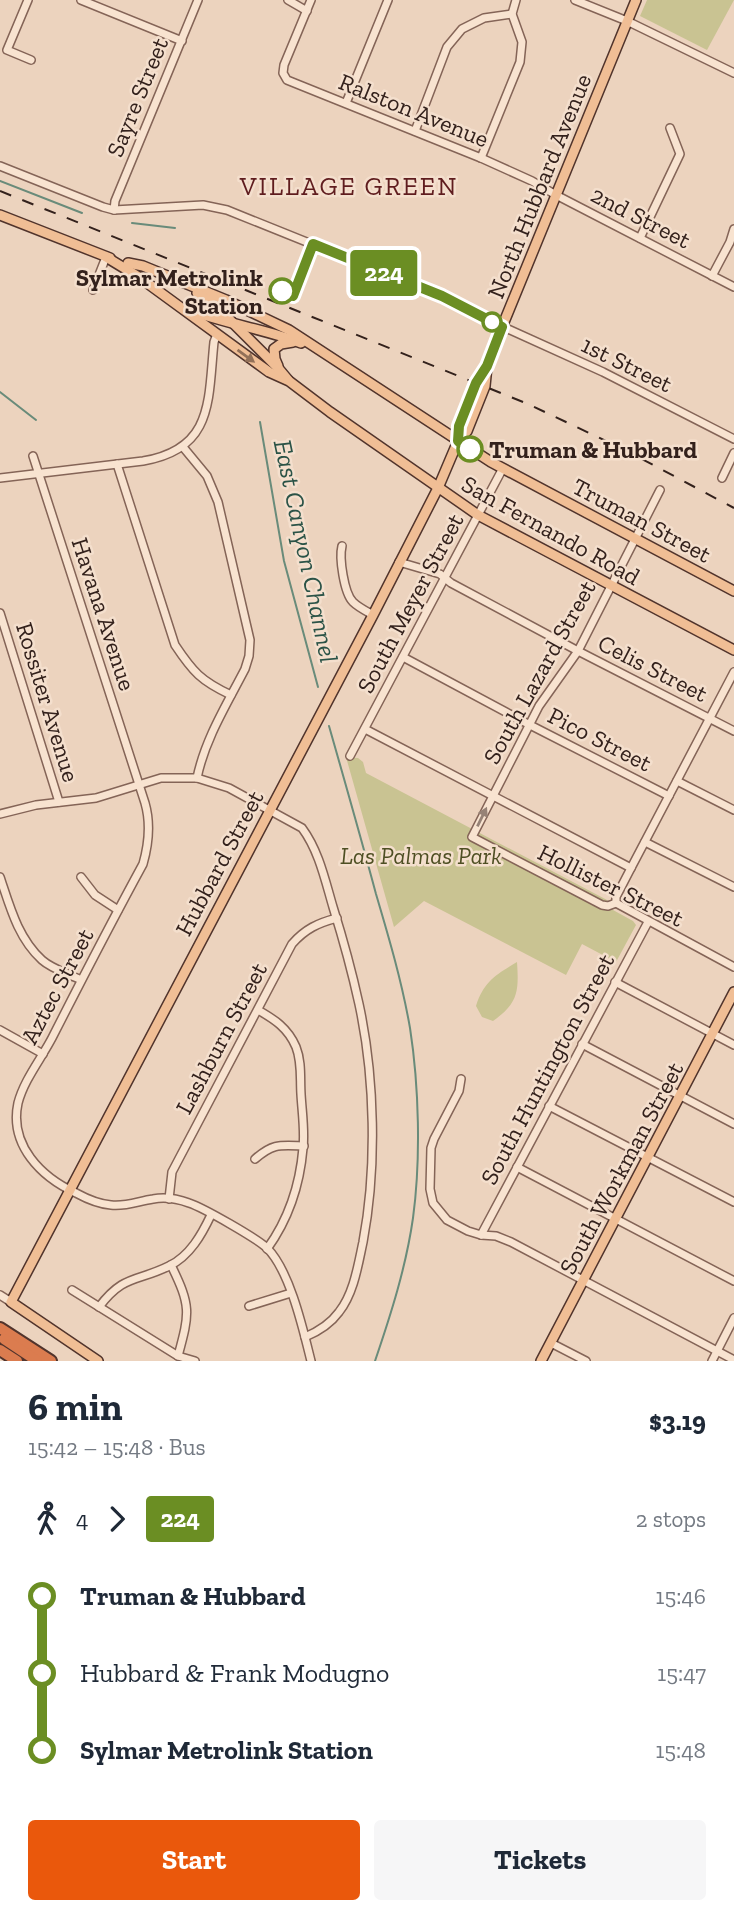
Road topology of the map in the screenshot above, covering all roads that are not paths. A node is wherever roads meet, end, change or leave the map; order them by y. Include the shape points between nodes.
1 (28, 0) edge
2 (81, 0) edge
3 (198, 0) edge
4 (288, 0) edge
5 (311, 0) edge
6 (388, 0) edge
7 (516, 0) edge
8 (575, 0) edge
9 (636, 0) edge
10 (307, 10) junction
11 (512, 13) junction
12 (627, 21) junction
13 (182, 41) junction
14 (31, 60) dead end
15 (734, 74) edge
16 (346, 103) junction
17 (670, 128) dead end
18 (415, 131) junction
19 (481, 158) junction
20 (0, 166) edge
21 (532, 181) joint
22 (556, 195) junction
23 (114, 210) junction
24 (0, 215) edge
25 (734, 229) edge
26 (640, 238) junction
27 (106, 257) junction
28 (128, 263) junction
29 (712, 276) junction
30 (734, 287) edge
31 (93, 290) dead end
32 (172, 300) junction
33 (235, 324) junction
34 (502, 327) junction
35 (217, 334) junction
36 (298, 342) junction
37 (319, 350) junction
38 (278, 368) junction
39 (289, 381) junction
40 (480, 384) joint
41 (734, 439) edge
42 (458, 441) junction
43 (183, 447) junction
44 (734, 453) edge
45 (33, 456) dead end
46 (117, 464) junction
47 (503, 468) junction
48 (38, 472) junction
49 (0, 478) edge
50 (722, 478) dead end
51 (438, 488) junction
52 (660, 490) dead end
53 (478, 515) junction
54 (635, 539) junction
55 (342, 546) dead end
56 (400, 562) junction
57 (444, 578) junction
58 (610, 585) junction
59 (734, 591) edge
60 (0, 613) edge
61 (373, 615) junction
62 (734, 650) edge
63 (578, 651) junction
64 (403, 657) junction
65 (734, 672) edge
66 (231, 695) junction
67 (710, 719) junction
68 (530, 725) junction
69 (365, 729) junction
70 (734, 731) edge
71 (350, 756) dead end
72 (197, 778) junction
73 (677, 781) junction
74 (139, 784) junction
75 (492, 796) junction
76 (669, 796) junction
77 (59, 802) junction
78 (734, 810) edge
79 (268, 811) junction
80 (0, 814) edge
81 (472, 837) joint
82 (645, 842) junction
83 (631, 867) junction
84 (0, 877) edge
85 (81, 877) dead end
86 (734, 887) edge
87 (616, 903) junction
88 (118, 910) junction
89 (337, 918) junction
90 (648, 922) junction
91 (734, 967) edge
92 (82, 980) junction
93 (615, 982) junction
94 (734, 992) edge
95 (258, 1010) junction
96 (0, 1030) edge
97 (712, 1033) junction
98 (582, 1044) junction
99 (734, 1045) edge
100 (43, 1054) junction
101 (461, 1079) dead end
102 (680, 1095) junction
103 (549, 1106) junction
104 (734, 1124) edge
105 (303, 1146) junction
106 (648, 1157) junction
107 (255, 1159) dead end
108 (517, 1167) junction
109 (69, 1190) junction
110 (169, 1199) junction
111 (734, 1202) edge
112 (211, 1215) junction
113 (615, 1219) junction
114 (481, 1235) junction
115 (267, 1249) junction
116 (171, 1265) junction
117 (583, 1281) junction
118 (734, 1281) edge
119 (72, 1290) dead end
120 (291, 1293) junction
121 (0, 1295) edge
122 (11, 1302) junction
123 (249, 1306) dead end
124 (99, 1307) junction
125 (734, 1318) edge
126 (0, 1328) edge
127 (0, 1336) edge
128 (305, 1337) junction
129 (0, 1343) edge
130 (551, 1343) junction
131 (0, 1350) edge
132 (717, 1351) junction
133 (178, 1356) junction
134 (734, 1360) edge
135 (17, 1361) edge
136 (28, 1361) edge
137 (37, 1361) edge
138 (51, 1361) edge
139 (98, 1361) edge
140 (195, 1361) edge
141 (311, 1361) edge
142 (541, 1361) edge
143 (586, 1361) edge
144 (712, 1361) edge

1 - 14 street via 7,50
2 - 13 street
3 - 13 street, Sayre Street
4 - 10 street
5 - 10 street
6 - 16 street
7 - 11 street
8 - 12 street
9 - 12 main road
10 - 16 street, Ralston Avenue via 283,73 288,80
11 - 18 street via 484,18 462,29 447,47
11 - 19 street via 522,43 520,62
12 - 15 street
12 - 22 main road, North Hubbard Avenue
13 - 23 street, Sayre Street
16 - 18 street, Ralston Avenue
17 - 26 street via 680,155
18 - 19 street, Ralston Avenue
19 - 21 street, Ralston Avenue
20 - 23 street
21 - 22 street, 2nd Street
22 - 26 street, 2nd Street
22 - 34 main road, North Hubbard Avenue
23 - 34 street, 1st Street via 203,205 227,210 442,296
24 - 27 main road, San Fernando Road
25 - 29 street
26 - 29 street, 2nd Street
27 - 28 main road, San Fernando Road
27 - 31 street
27 - 32 main road, San Fernando Road
28 - 33 main road, San Fernando Road via 200,295
28 - 37 main road, Truman Street via 226,300
29 - 30 street, 2nd Street
32 - 33 main road, Truman Street
32 - 35 main road, San Fernando Road
33 - 36 main road, Truman Street
33 - 38 main road, San Fernando Road
34 - 40 main road, North Hubbard Avenue
34 - 41 street, 1st Street
35 -> 39 main road, San Fernando Road via 268,372
35 - 43 street via 201,426
36 - 37 main road, Truman Street
36 - 38 main road via 274,349
37 - 42 main road, Truman Street
38 - 39 main road, San Fernando Road
39 - 51 main road, San Fernando Road
40 - 42 main road, Hubbard Street via 467,431
42 - 47 main road, Truman Street
42 - 51 main road, Hubbard Street
43 - 46 street via 159,458
43 - 66 street via 207,476 218,502 248,625 249,656
44 - 50 street
45 - 48 street, Havana Avenue
46 - 48 street
46 - 66 street via 175,645 208,684
47 - 53 street, South Meyer Street
47 - 54 main road, Truman Street
48 - 49 street
48 - 74 street, Havana Avenue
51 - 53 main road, San Fernando Road
51 - 56 main road, Hubbard Street
52 - 54 street, South Lazard Street
53 - 57 street, South Meyer Street
53 - 58 main road, San Fernando Road
54 - 58 street, South Lazard Street
54 - 59 main road, Truman Street
55 - 61 street via 340,561 350,597
56 - 57 street, Celis Street
56 - 61 main road, Hubbard Street
57 - 63 street, Celis Street
57 - 64 street, South Meyer Street
58 - 62 main road, San Fernando Road
58 - 63 street, South Lazard Street
60 - 77 street, Rossiter Avenue
61 - 79 main road, Hubbard Street
63 - 67 street, Celis Street
63 - 68 street, South Lazard Street
64 - 68 street, Pico Street
64 - 69 street, South Meyer Street
65 - 67 street
66 - 72 street via 203,753
67 - 70 street, Celis Street
67 - 73 street
68 - 75 street, South Lazard Street
68 - 76 street, Pico Street
69 - 71 street, South Meyer Street
69 - 75 street
72 - 74 street via 167,777
72 - 79 street via 229,788
73 - 76 street
73 - 78 street, Pico Street
74 - 77 street via 96,798
74 - 88 street, Aztec Street via 150,818 148,848
81 -> 75 street, South Lazard Street
75 - 83 street
76 - 82 street
77 - 80 street
79 - 89 street via 307,834
79 - 109 main road, Hubbard Street
81 - 87 street, Hollister Street via 602,905
82 - 83 street
82 - 86 street
83 - 87 street
84 - 92 street via 26,941 44,961
85 - 88 street via 95,895
87 - 90 street, Hollister Street
88 - 92 street, Aztec Street
89 - 95 street, Lashburn Street via 301,933
89 - 128 street via 368,1054 370,1195 358,1268 346,1300 327,1324
90 - 91 street, Hollister Street
90 - 93 street, South Huntington Street
92 - 100 street, Aztec Street
93 - 97 street
93 - 98 street, South Huntington Street
94 - 97 main road, South Workman Street
95 - 105 street via 286,1030 300,1061
95 - 110 street, Lashburn Street via 172,1172
96 - 100 street
97 - 99 street
97 - 102 main road, South Workman Street
98 - 102 street
98 - 103 street, South Huntington Street
100 - 109 street, Aztec Street via 22,1089 16,1119 19,1136 32,1162
101 - 114 street via 431,1148 430,1189 433,1203 447,1220
102 - 104 street
102 - 106 main road, South Workman Street
103 - 106 street
103 - 108 street, South Huntington Street
105 - 107 street via 267,1148
105 - 115 street via 298,1183
106 - 111 street
106 - 113 main road, South Workman Street
108 - 113 street
108 - 114 street, South Huntington Street
109 - 110 street, Aztec Street via 113,1206
109 - 122 main road, Hubbard Street
110 - 112 street via 190,1203
112 - 115 street
112 - 116 street via 187,1252
113 - 117 main road, South Workman Street
113 - 118 street
114 - 117 street via 511,1242
115 - 120 street
116 - 124 street via 125,1282
116 - 133 street via 184,1290 187,1309
117 - 130 main road, South Workman Street
117 - 132 street
119 - 124 street
120 - 123 street
120 - 128 street
121 - 122 street
122 - 139 main road
124 - 133 street
125 - 132 street
126 - 138 highway
127 - 137 highway
128 - 141 street
129 - 136 highway
130 - 142 main road, South Workman Street
130 - 143 street
131 - 135 highway
132 - 134 street
132 - 144 street
133 - 140 street

